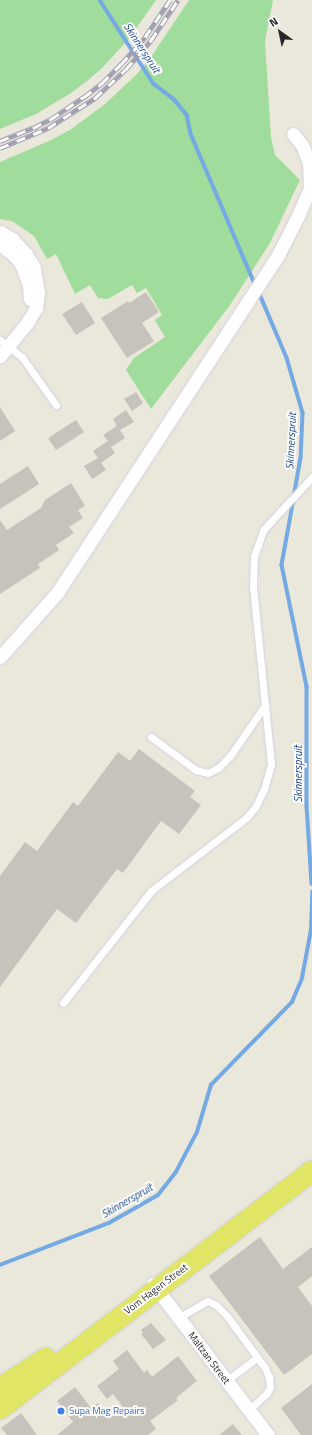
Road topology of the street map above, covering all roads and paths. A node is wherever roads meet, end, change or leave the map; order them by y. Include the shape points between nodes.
1 (293, 134) dead end
2 (0, 232) edge
3 (0, 244) edge
4 (27, 322) junction
5 (3, 348) edge
6 (56, 405) dead end
7 (310, 479) edge
8 (0, 657) edge
9 (265, 705) junction
10 (152, 737) dead end
11 (63, 1003) dead end
12 (312, 1156) edge
13 (312, 1170) edge
14 (154, 1285) junction
15 (178, 1318) junction
16 (257, 1358) junction
17 (226, 1380) junction
18 (0, 1386) edge
19 (0, 1408) edge
20 (249, 1410) junction
21 (268, 1435) edge

1 - 8 street via 302,144 311,181 298,216 278,255 57,593
2 - 4 street via 21,247 34,268 38,292 36,308
3 - 4 street via 16,257 27,275 30,305
4 - 5 street
5 - 6 lane via 22,357
7 - 9 lane via 264,529 254,556 253,586
9 - 10 lane via 230,756 208,774 196,770
9 - 11 lane via 271,764 256,806 247,817 151,891
12 - 14 main road, Vom Hagen Street
13 - 14 main road, Vom Hagen Street
14 - 15 street, Maltzan Street
14 - 18 main road, Vom Hagen Street
14 - 19 main road, Vom Hagen Street
15 - 16 lane via 208,1301 216,1305
15 - 17 street, Maltzan Street
16 - 17 lane
16 - 20 lane via 269,1377 270,1387
17 - 20 street, Maltzan Street
20 - 21 street, Maltzan Street

